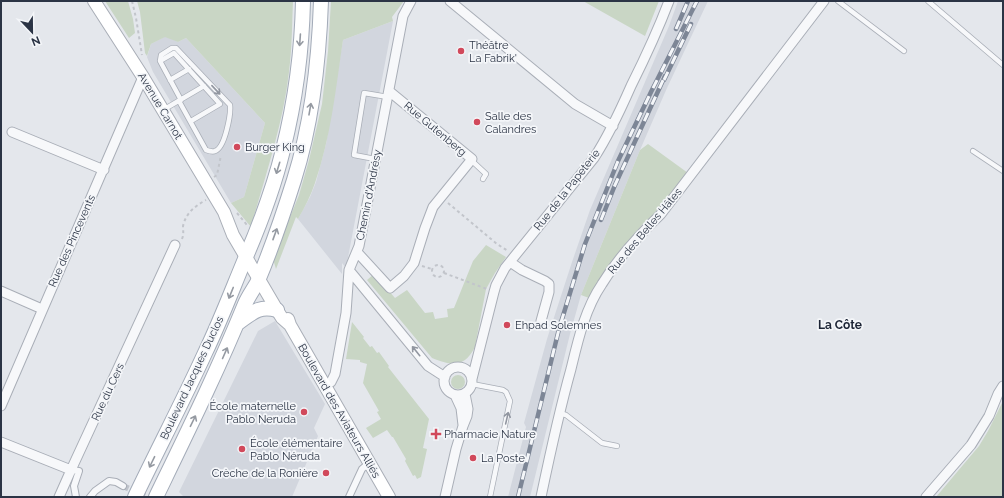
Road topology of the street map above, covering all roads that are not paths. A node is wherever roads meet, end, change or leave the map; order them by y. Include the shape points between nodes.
1 (94, 1) edge
2 (303, 1) edge
3 (321, 1) edge
4 (411, 1) edge
5 (450, 1) edge
6 (669, 1) edge
7 (824, 1) edge
8 (838, 1) edge
9 (928, 1) edge
10 (904, 51) dead end
11 (160, 61) junction
12 (1003, 65) edge
13 (189, 69) junction
14 (143, 76) junction
15 (170, 80) junction
16 (204, 86) junction
17 (389, 94) junction
18 (180, 100) junction
19 (164, 110) junction
20 (191, 121) junction
21 (613, 126) junction
22 (12, 132) dead end
23 (974, 151) dead end
24 (375, 159) junction
25 (471, 160) junction
26 (104, 170) junction
27 (1003, 171) edge
28 (483, 179) dead end
29 (176, 245) road end
30 (357, 252) junction
31 (510, 262) junction
32 (254, 264) junction
33 (350, 270) junction
34 (1, 291) edge
35 (246, 303) junction
36 (42, 310) junction
37 (277, 310) junction
38 (540, 321) dead end
39 (238, 323) junction
40 (290, 325) junction
41 (477, 355) junction
42 (460, 367) junction
43 (445, 377) junction
44 (472, 381) junction
45 (325, 386) junction
46 (1003, 386) edge
47 (465, 394) junction
48 (455, 395) junction
49 (1, 406) edge
50 (559, 413) junction
51 (463, 426) junction
52 (1, 442) edge
53 (617, 446) dead end
54 (370, 463) junction
55 (72, 470) junction
56 (124, 486) tunnel mouth
57 (59, 497) edge
58 (76, 497) edge
59 (90, 497) edge
60 (135, 497) edge
61 (156, 497) edge
62 (349, 497) edge
63 (389, 497) edge
64 (445, 497) edge
65 (490, 497) edge
66 (541, 497) edge
67 (926, 497) edge

1 - 14 main road, Avenue Carnot
2 -> 32 main road via 300,53 293,103 283,151 264,211 266,228
32 -> 3 main road, Boulevard Jacques Duclos via 294,180 305,138 320,40
4 - 17 street, Chemin d'Andrésy via 403,16
5 - 21 street via 575,104
6 - 21 street, Rue de la Papeterie
7 - 50 street, Rue des Belles Hâtes via 661,214 641,233 602,284 579,336
8 - 10 lane
9 - 12 lane
11 - 13 lane via 174,53
11 - 15 lane
11 -> 20 lane via 161,55 176,48 230,105 222,145 217,151 206,150
13 - 15 lane
13 - 16 lane
14 - 19 main road, Avenue Carnot
14 - 26 street, Rue des Pincevents
15 - 18 lane
16 - 18 lane
16 - 20 lane via 220,104
17 - 24 street, Chemin d'Andrésy
17 - 24 lane via 364,93 354,155
17 - 25 street, Rue Gutenberg
18 - 19 lane
18 - 20 lane
19 - 32 main road, Avenue Carnot via 224,212 233,235
21 - 31 street, Rue de la Papeterie via 594,158
22 - 26 street
23 - 27 lane
24 - 30 street, Chemin d'Andrésy
25 - 28 lane via 486,174
25 - 30 street, Rue Gutenberg via 433,207 414,263 390,288
26 - 36 street, Rue des Pincevents
29 - 55 street, Rue du Cers
30 - 33 street, Chemin d'Andrésy
31 - 38 street via 549,284 550,292
31 - 41 street, Rue de la Papeterie via 500,276 494,292
32 - 35 main road, Boulevard Jacques Duclos
32 - 35 main road via 244,292
32 - 37 main road, Boulevard des Aviateurs Alliés
32 - 40 main road, Boulevard des Aviateurs Alliés via 287,315
32 -> 60 main road, Boulevard Jacques Duclos via 226,307
43 -> 33 street via 428,366
33 - 45 street, Chemin d'Andrésy via 337,366 333,379
34 - 36 street
35 - 39 main road, Boulevard Jacques Duclos
36 - 49 street, Rue des Pincevents
37 - 39 main road via 262,308
37 - 40 main road, Boulevard des Aviateurs Alliés
61 -> 39 main road, Boulevard Jacques Duclos
40 - 45 main road, Boulevard des Aviateurs Alliés
41 - 42 street
41 - 44 street, Rue de la Papeterie
42 - 43 street via 451,369
42 - 44 street via 468,371
43 - 48 street via 447,390
44 - 47 street via 471,388
65 -> 44 lane via 510,401 503,390
45 - 54 main road, Boulevard des Aviateurs Alliés
46 - 67 street via 971,445
47 - 48 street
47 - 51 street via 468,409
48 - 51 street via 461,408
50 - 53 lane via 566,415 602,443
50 - 66 street, Rue des Belles Hâtes
51 - 64 street
52 - 55 street
54 - 62 street via 362,470
54 - 63 main road, Boulevard des Aviateurs Alliés
55 - 57 street, Rue du Cers
55 - 58 street via 79,471 74,486
56 - 59 street via 108,481

